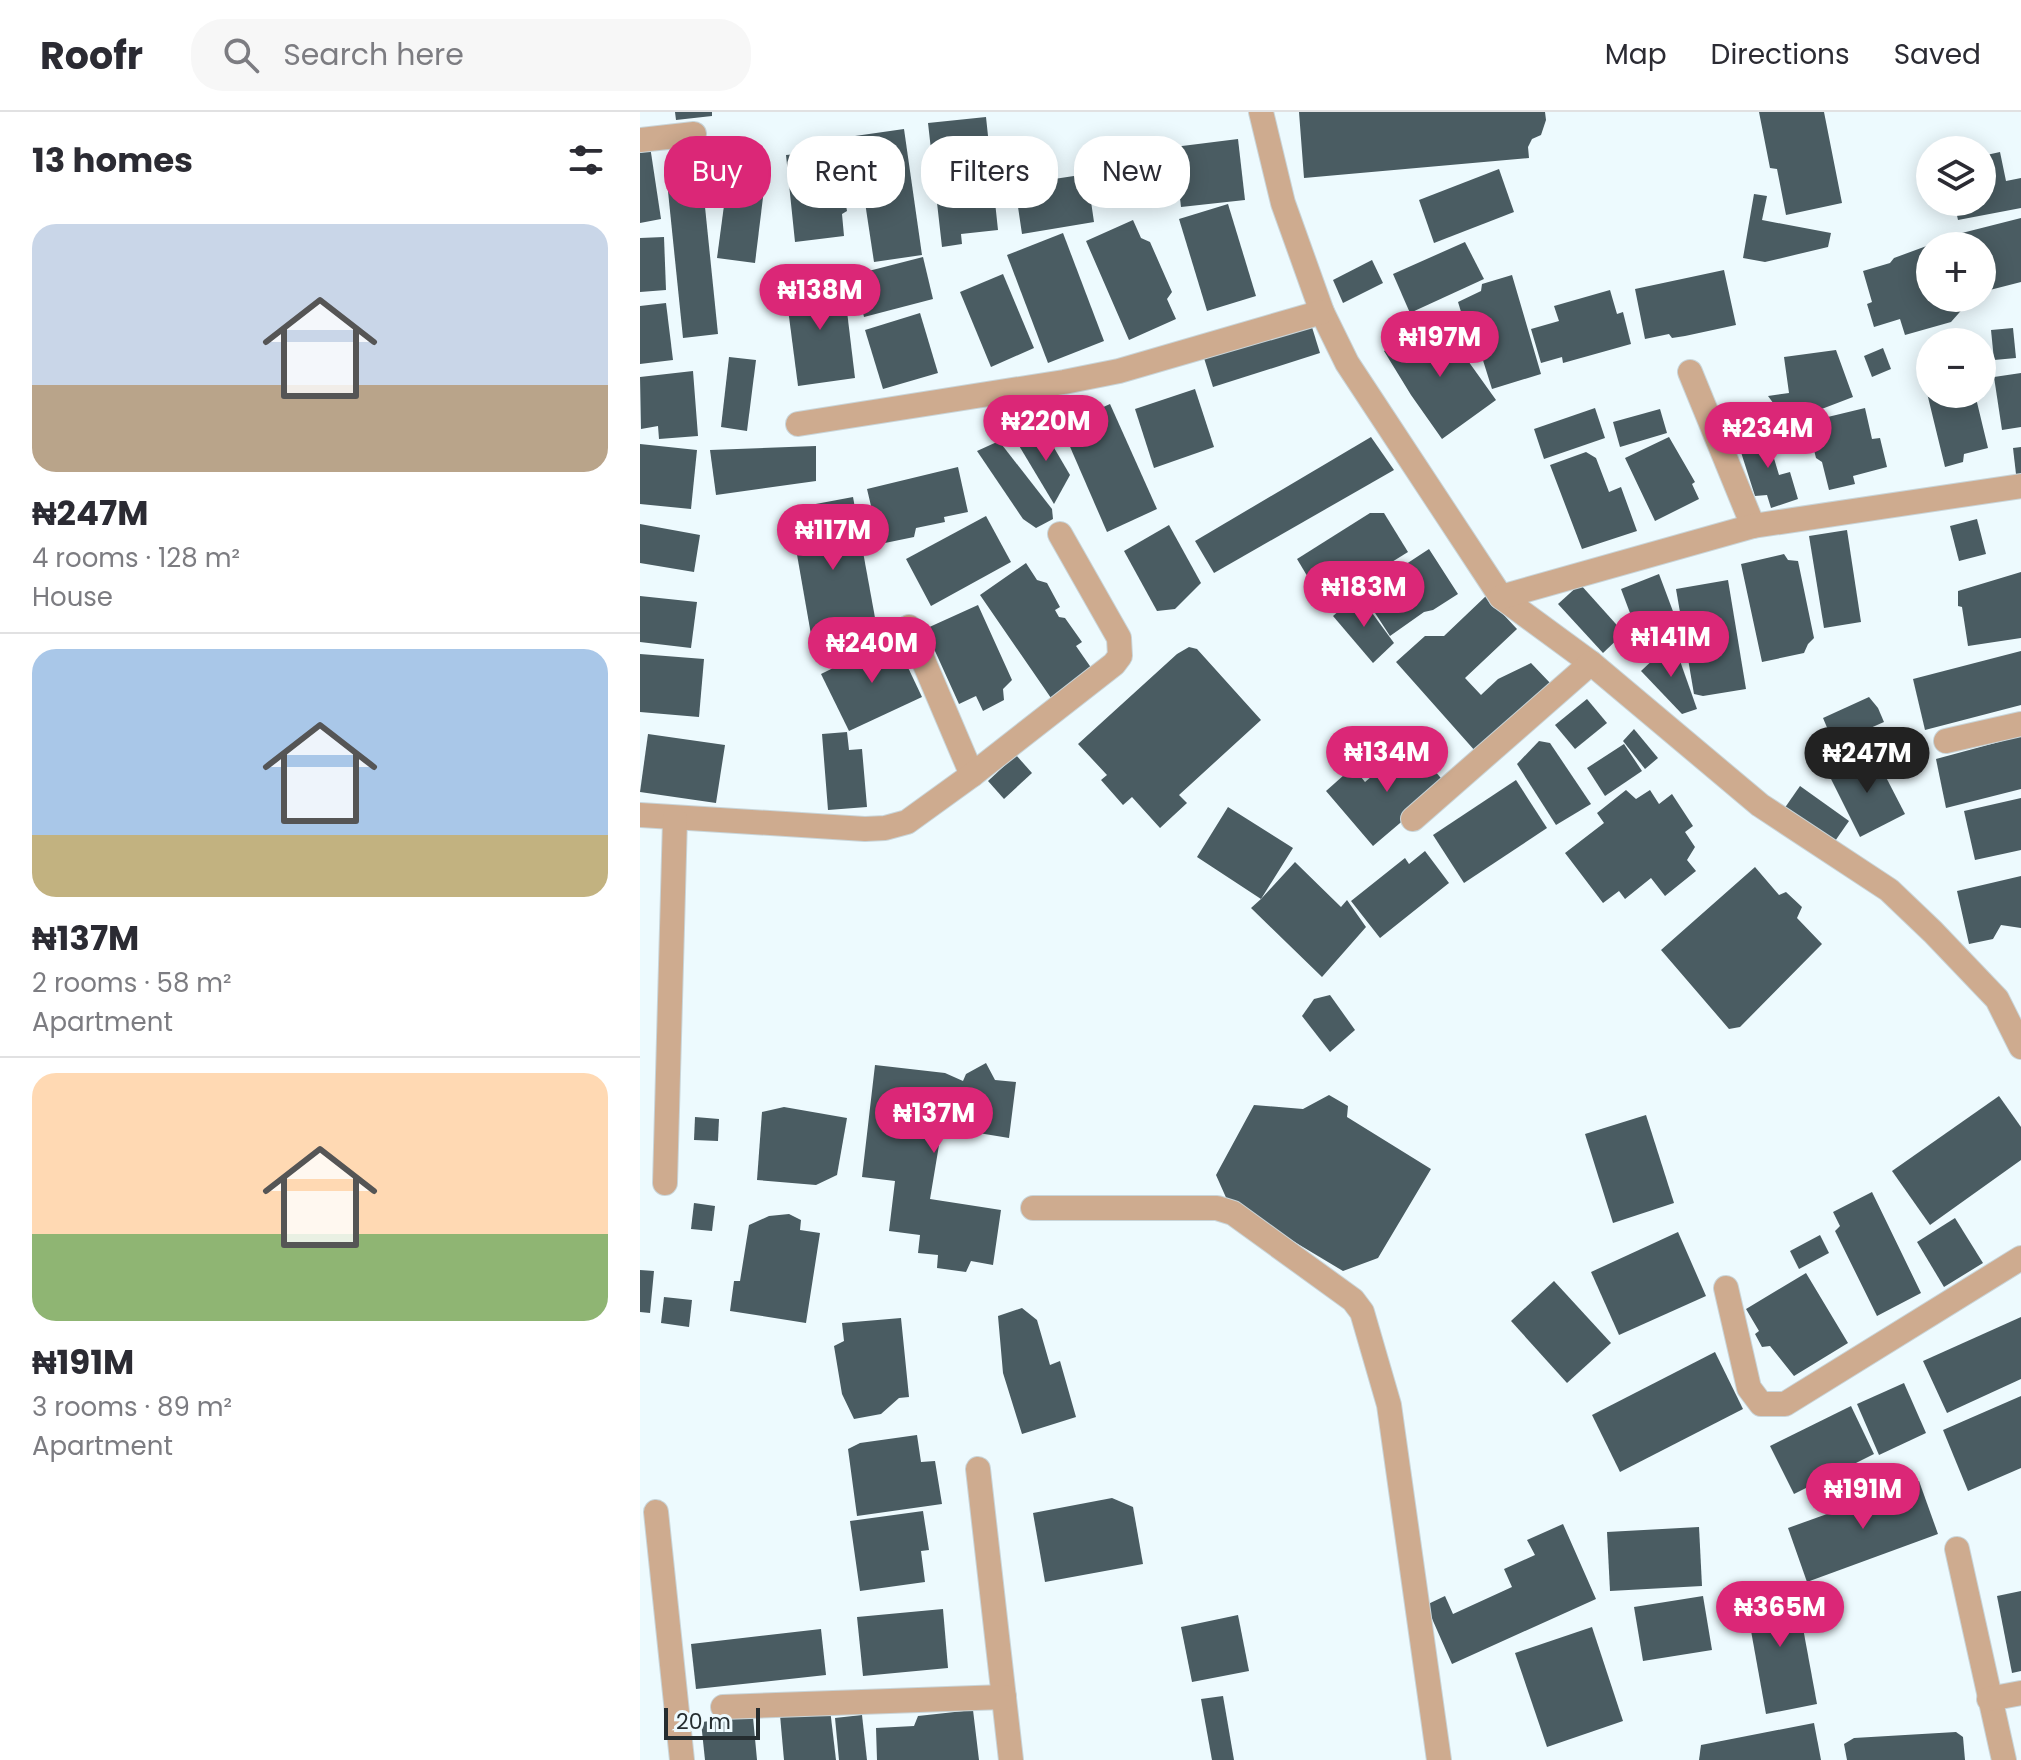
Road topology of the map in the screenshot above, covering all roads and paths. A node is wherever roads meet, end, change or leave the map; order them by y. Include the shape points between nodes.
1 (1261, 112) edge
2 (694, 134) dead end
3 (640, 140) edge
4 (1322, 312) junction
5 (1690, 372) dead end
6 (798, 424) dead end
7 (2021, 486) edge
8 (1753, 526) junction
9 (1060, 534) dead end
10 (1501, 597) junction
11 (909, 627) dead end
12 (1591, 663) junction
13 (2021, 724) edge
14 (1946, 741) dead end
15 (972, 775) junction
16 (640, 815) edge
17 (675, 819) junction
18 (1413, 819) dead end
19 (2009, 998) edge
20 (2021, 1047) edge
21 (665, 1183) dead end
22 (1033, 1208) dead end
23 (2021, 1258) edge
24 (1726, 1288) dead end
25 (978, 1469) dead end
26 (656, 1512) dead end
27 (1957, 1549) dead end
28 (2021, 1693) edge
29 (1004, 1697) junction
30 (1989, 1699) junction
31 (723, 1707) dead end
32 (682, 1760) edge
33 (1011, 1760) edge
34 (1439, 1760) edge
35 (2004, 1760) edge

1 - 4 street via 1283,203
2 - 3 street
4 - 6 street via 1105,374
4 - 10 street via 1347,363
5 - 8 street
7 - 8 street
8 - 10 street
9 - 15 street via 1119,638 1120,656
10 - 12 street
11 - 15 street
12 - 18 street
12 - 19 street via 1760,805 1889,890
13 - 14 street
15 - 17 street via 907,822 885,828
16 - 17 street
17 - 21 street
19 - 20 street
22 - 34 street via 1217,1208 1233,1213 1353,1300 1365,1321 1389,1405
23 - 24 street via 1785,1404 1761,1404 1749,1388
25 - 29 street
26 - 32 street
27 - 30 street
28 - 30 street
29 - 31 street
29 - 33 street
30 - 35 street

